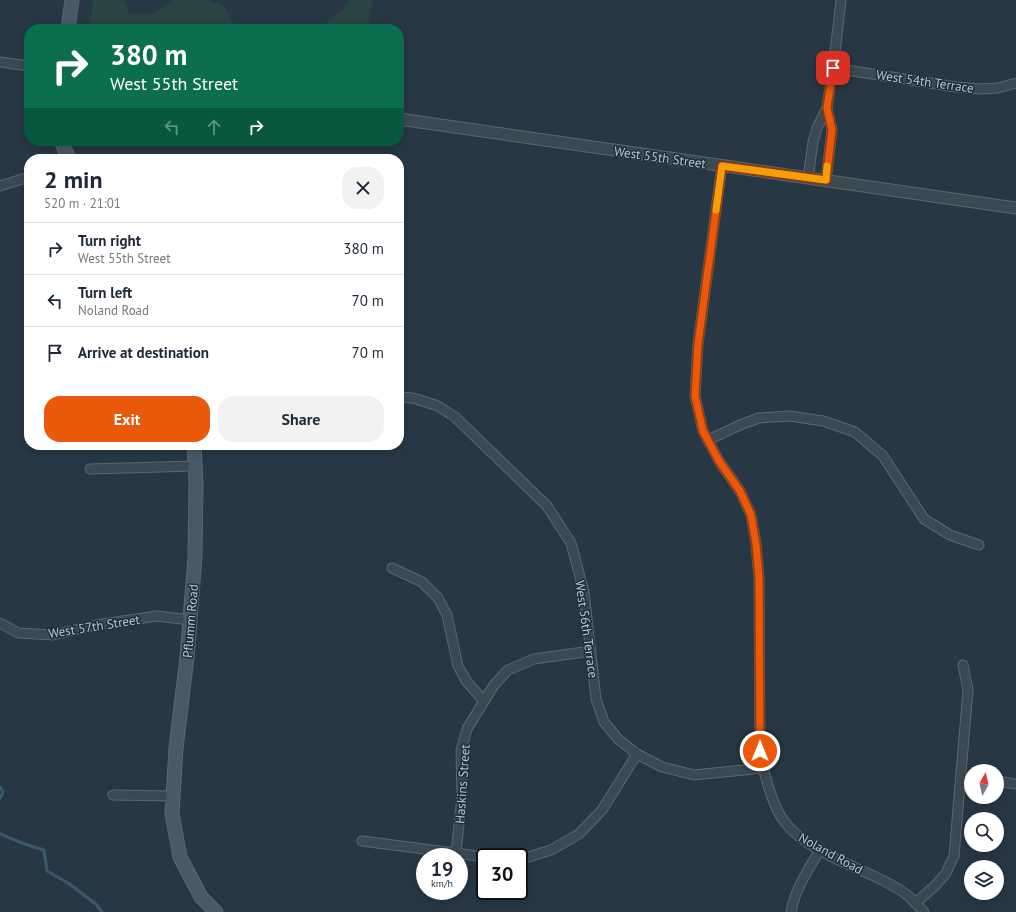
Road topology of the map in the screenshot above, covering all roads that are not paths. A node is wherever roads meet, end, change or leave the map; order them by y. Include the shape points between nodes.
1 (72, 0) edge
2 (840, 0) edge
3 (69, 24) edge
4 (0, 62) edge
5 (24, 65) edge
6 (833, 68) junction
7 (1016, 82) edge
8 (827, 108) junction
9 (404, 120) edge
10 (722, 166) junction
11 (808, 178) junction
12 (24, 179) edge
13 (826, 180) junction
14 (0, 186) edge
15 (1016, 208) edge
16 (404, 397) edge
17 (708, 440) junction
18 (194, 450) edge
19 (195, 466) junction
20 (90, 469) dead end
21 (979, 545) dead end
22 (392, 568) dead end
23 (190, 620) junction
24 (0, 623) edge
25 (591, 651) junction
26 (963, 665) dead end
27 (484, 701) junction
28 (636, 754) junction
29 (762, 768) junction
30 (961, 775) junction
31 (964, 776) edge
32 (1004, 782) edge
33 (1016, 784) edge
34 (113, 795) dead end
35 (173, 796) junction
36 (362, 841) dead end
37 (417, 848) edge
38 (457, 848) edge
39 (820, 850) junction
40 (528, 857) edge
41 (915, 903) junction
42 (216, 912) edge
43 (791, 912) edge
44 (924, 912) edge

1 - 3 main road
2 - 6 street
4 - 5 street
6 - 7 street, West 54th Terrace via 981,89 998,88
6 - 8 street
8 - 11 street via 813,142
8 - 13 street via 832,130
9 - 10 street, West 55th Street
10 - 11 street, West 55th Street
10 - 17 street, Noland Road via 698,344 695,396 703,431
11 - 13 street, West 55th Street
12 - 14 street
13 - 15 street, West 55th Street
16 - 25 street, West 56th Terrace via 438,406 455,417 547,506 571,543 584,592
17 - 21 street via 759,418 790,416 823,421 856,432 883,456 924,519 950,535
17 - 29 street, Noland Road via 743,497 751,515 755,537 759,578
18 - 19 main road, Pflumm Road
19 - 20 street
19 - 23 main road, Pflumm Road via 195,556
22 - 27 street via 422,582 438,598 447,615 458,666 467,682
23 - 24 street, West 57th Street via 157,616 96,625 54,635 18,633
23 - 35 main road, Pflumm Road
25 - 27 street, Haskins Street via 534,659 508,670
25 - 28 street, West 56th Terrace via 596,699 604,722 618,739
26 - 30 street via 968,690
27 - 38 street, Haskins Street via 467,729 462,751 462,796
28 - 29 street, West 56th Terrace via 662,767 694,776
28 - 40 street via 602,810 579,834 551,850
29 - 39 street, Noland Road via 775,805 783,819 803,840
30 - 31 street
30 - 41 street via 954,856 946,873
32 - 33 street
34 - 35 street
35 - 42 main road, Pflumm Road via 172,814 180,857 201,897
36 - 37 street
39 - 41 street, Noland Road via 886,882
39 - 43 street via 800,883
41 - 44 street, Noland Road

